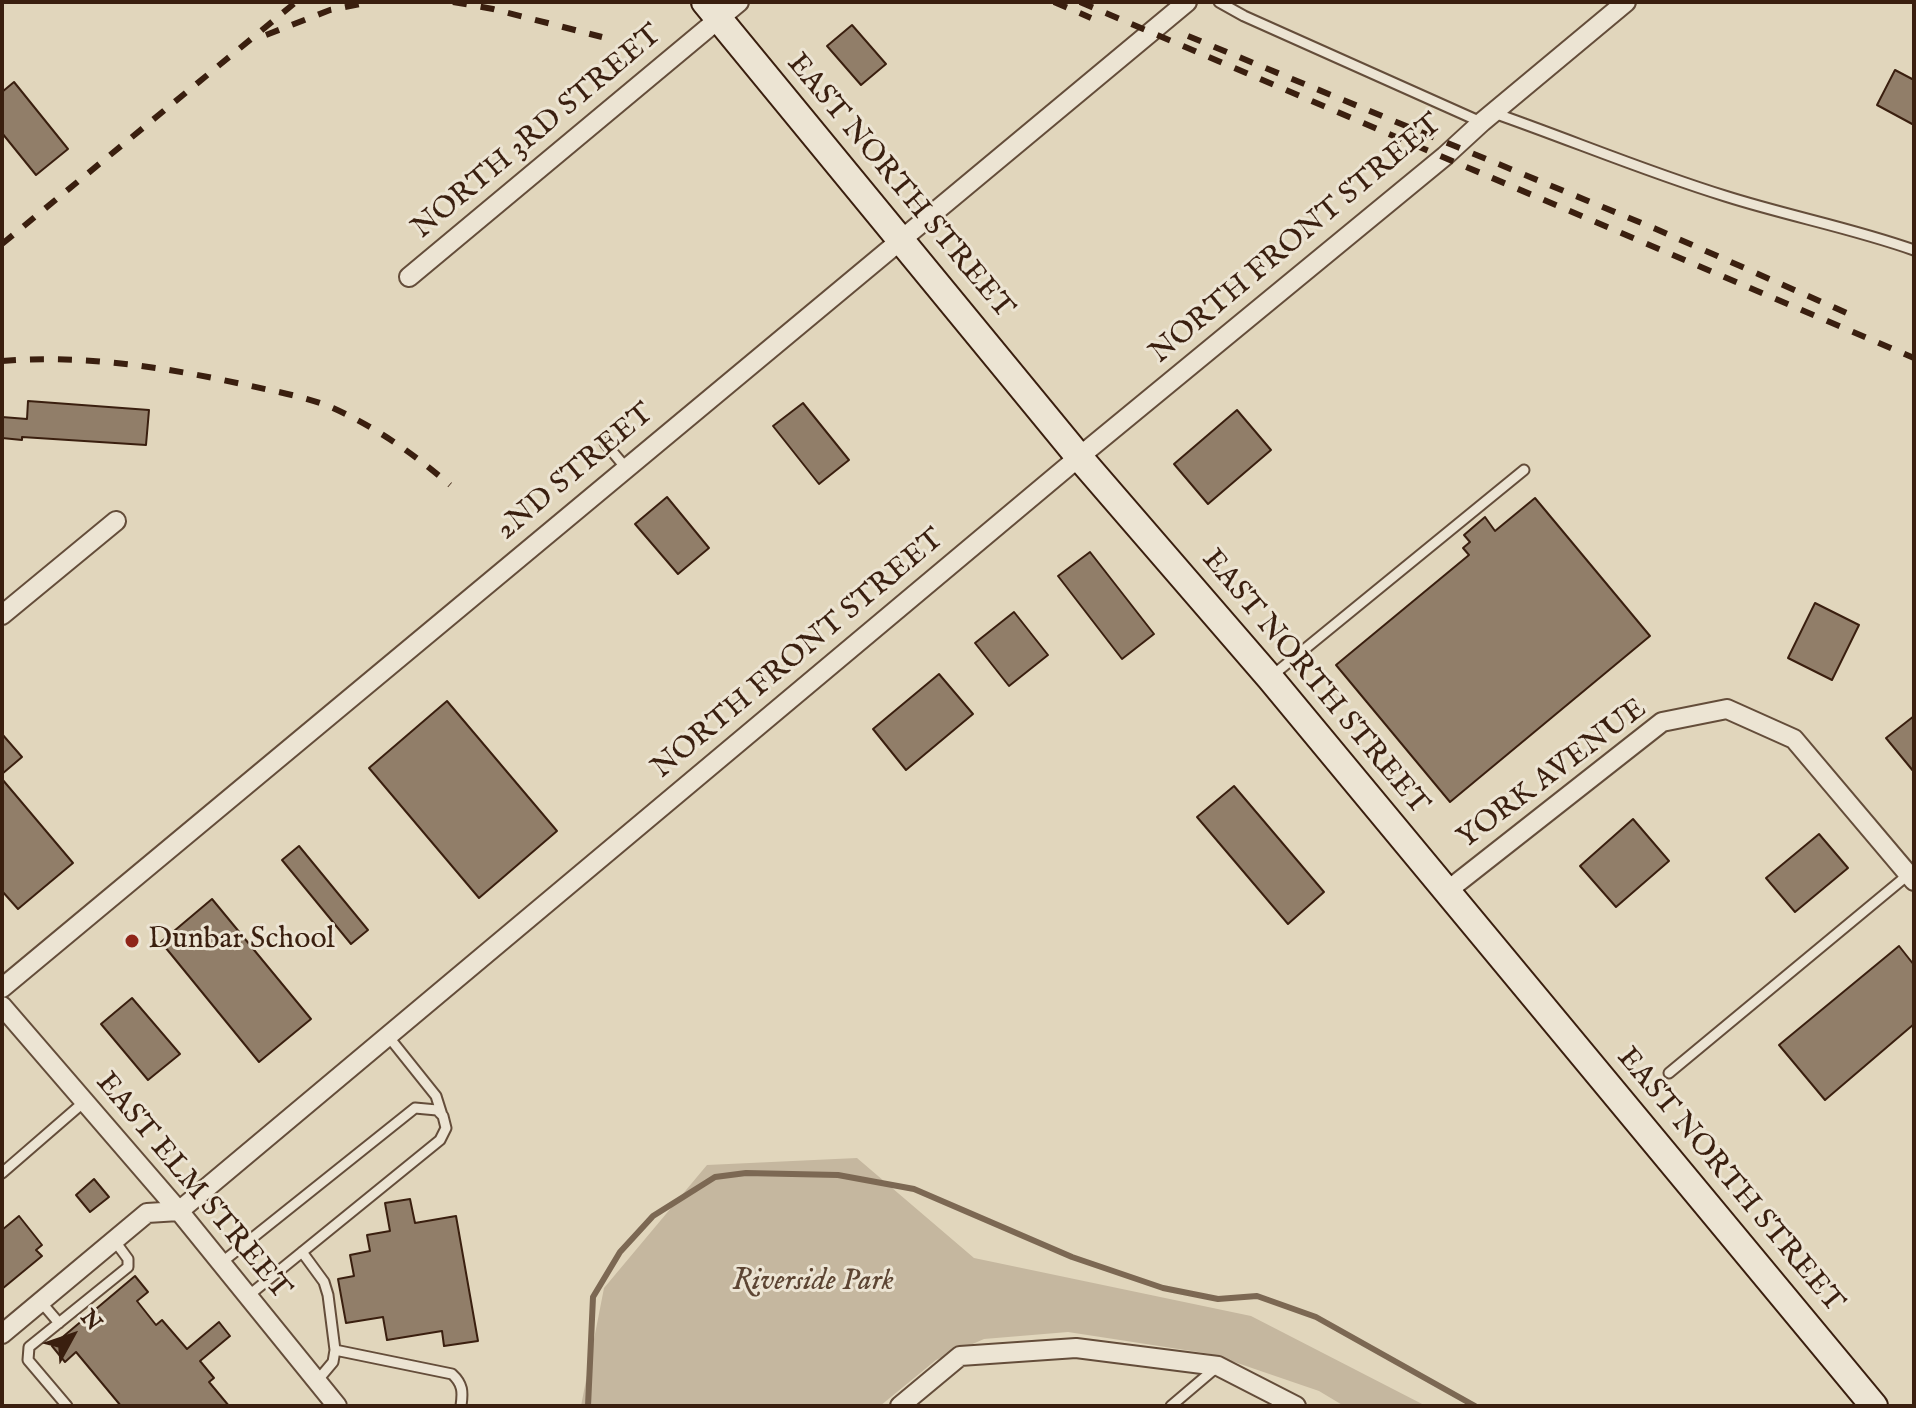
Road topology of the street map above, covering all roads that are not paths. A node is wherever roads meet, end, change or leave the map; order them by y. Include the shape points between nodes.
1 (739, 2) edge
2 (1187, 2) edge
3 (1219, 2) edge
4 (1626, 2) edge
5 (712, 11) edge
6 (1488, 118) junction
7 (901, 239) junction
8 (1914, 250) edge
9 (409, 277) dead end
10 (605, 443) dead end
11 (1079, 457) junction
12 (626, 469) junction
13 (1524, 470) dead end
14 (116, 521) dead end
15 (2, 615) edge
16 (1270, 678) junction
17 (1911, 878) edge
18 (1447, 891) junction
19 (2, 988) edge
20 (2, 1006) edge
21 (388, 1036) junction
22 (1669, 1073) dead end
23 (84, 1102) junction
24 (443, 1116) junction
25 (2, 1173) edge
26 (179, 1211) junction
27 (114, 1240) junction
28 (302, 1252) junction
29 (221, 1263) junction
30 (248, 1296) junction
31 (41, 1302) junction
32 (59, 1323) junction
33 (2, 1334) edge
34 (335, 1350) junction
35 (1218, 1366) junction
36 (317, 1381) junction
37 (334, 1405) edge
38 (67, 1406) edge
39 (461, 1406) edge
40 (900, 1406) edge
41 (1171, 1406) edge
42 (1296, 1406) edge
43 (1874, 1406) edge

1 - 5 street, NORTH 3RD STREET
2 - 7 street, 2ND STREET
3 - 6 lane
4 - 6 street, NORTH FRONT STREET
5 - 7 street, EAST NORTH STREET
5 - 9 street, NORTH 3RD STREET
6 - 8 lane via 1727,197
6 - 11 street, NORTH FRONT STREET
7 - 11 street, EAST NORTH STREET
7 - 12 street, 2ND STREET
10 - 12 lane
11 - 16 street, EAST NORTH STREET
11 - 21 street, NORTH FRONT STREET
12 - 19 street, 2ND STREET
13 - 16 lane
14 - 15 street
16 - 18 street, EAST NORTH STREET
17 - 18 street, YORK AVENUE via 1794,739 1727,709 1662,722
17 - 22 lane
18 - 43 street, EAST NORTH STREET
20 - 23 street, EAST ELM STREET
21 - 24 lane via 436,1096
21 - 26 street, NORTH FRONT STREET
23 - 25 lane
23 - 26 street, EAST ELM STREET
24 - 28 lane via 446,1128 440,1140
24 - 29 lane via 437,1110 415,1108
26 - 27 street, NORTH FRONT STREET via 147,1213
26 - 29 street, EAST ELM STREET
27 - 31 street, NORTH FRONT STREET
27 - 32 lane via 128,1267
28 - 30 lane
28 - 34 lane via 324,1282
29 - 30 street, EAST ELM STREET
30 - 36 street, EAST ELM STREET
31 - 32 lane
31 - 33 street, NORTH FRONT STREET
32 - 38 lane via 29,1347 28,1360
34 - 36 lane via 333,1362
34 - 39 lane via 452,1374 463,1391
35 - 40 street via 1076,1348 960,1356
35 - 41 lane
35 - 42 street
36 - 37 street, EAST ELM STREET

